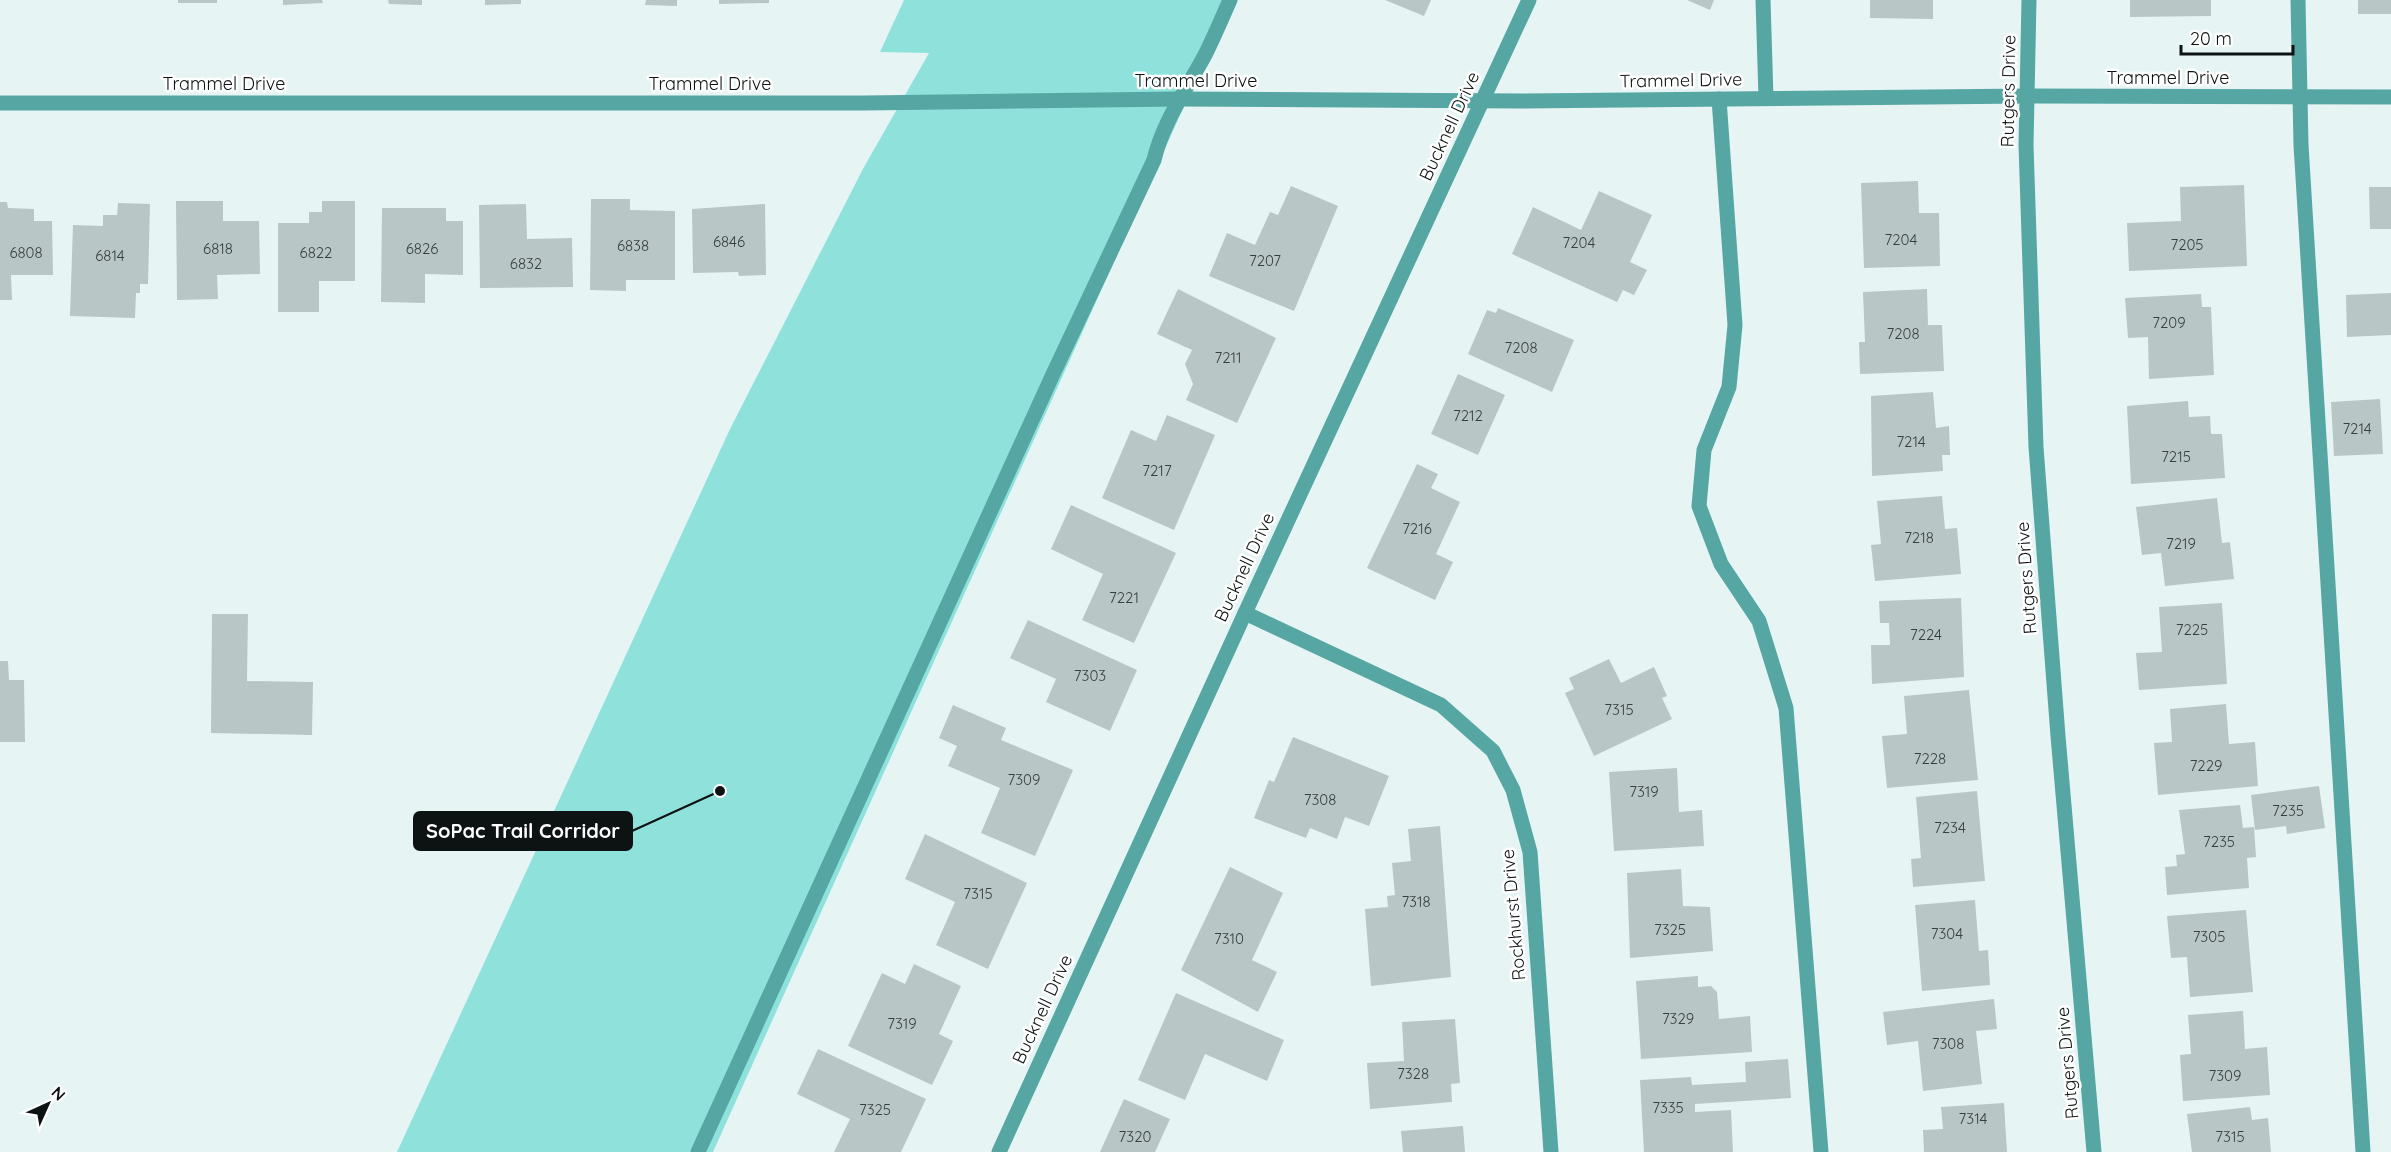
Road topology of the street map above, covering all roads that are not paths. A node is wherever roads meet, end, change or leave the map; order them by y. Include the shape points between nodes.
1 (1230, 0) edge
2 (1529, 0) edge
3 (1763, 0) edge
4 (2029, 0) edge
5 (2298, 0) edge
6 (2028, 96) junction
7 (2301, 97) junction
8 (2391, 97) edge
9 (1766, 98) junction
10 (1179, 99) junction
11 (1719, 99) junction
12 (1484, 100) junction
13 (0, 103) edge
14 (1245, 613) junction
15 (698, 1152) edge
16 (999, 1152) edge
17 (1551, 1152) edge
18 (1821, 1152) edge
19 (2094, 1152) edge
20 (2363, 1152) edge

1 - 10 street
2 - 12 street, Bucknell Drive
3 - 9 street
4 - 6 street, Rutgers Drive
5 - 7 street
6 - 7 street, Trammel Drive
6 - 9 street, Trammel Drive
6 - 19 street, Rutgers Drive via 2026,145 2036,447
7 - 8 street, Trammel Drive
7 - 20 street
9 - 11 street, Trammel Drive
10 - 12 street, Trammel Drive
10 - 13 street, Trammel Drive
10 - 15 street
11 - 12 street, Trammel Drive
11 - 18 street via 1735,325 1729,387 1704,450 1699,506 1721,564 1759,621 1786,708
12 - 14 street, Bucknell Drive
14 - 16 street, Bucknell Drive
14 - 17 street, Rockhurst Drive via 1441,705 1493,751 1513,790 1530,852

